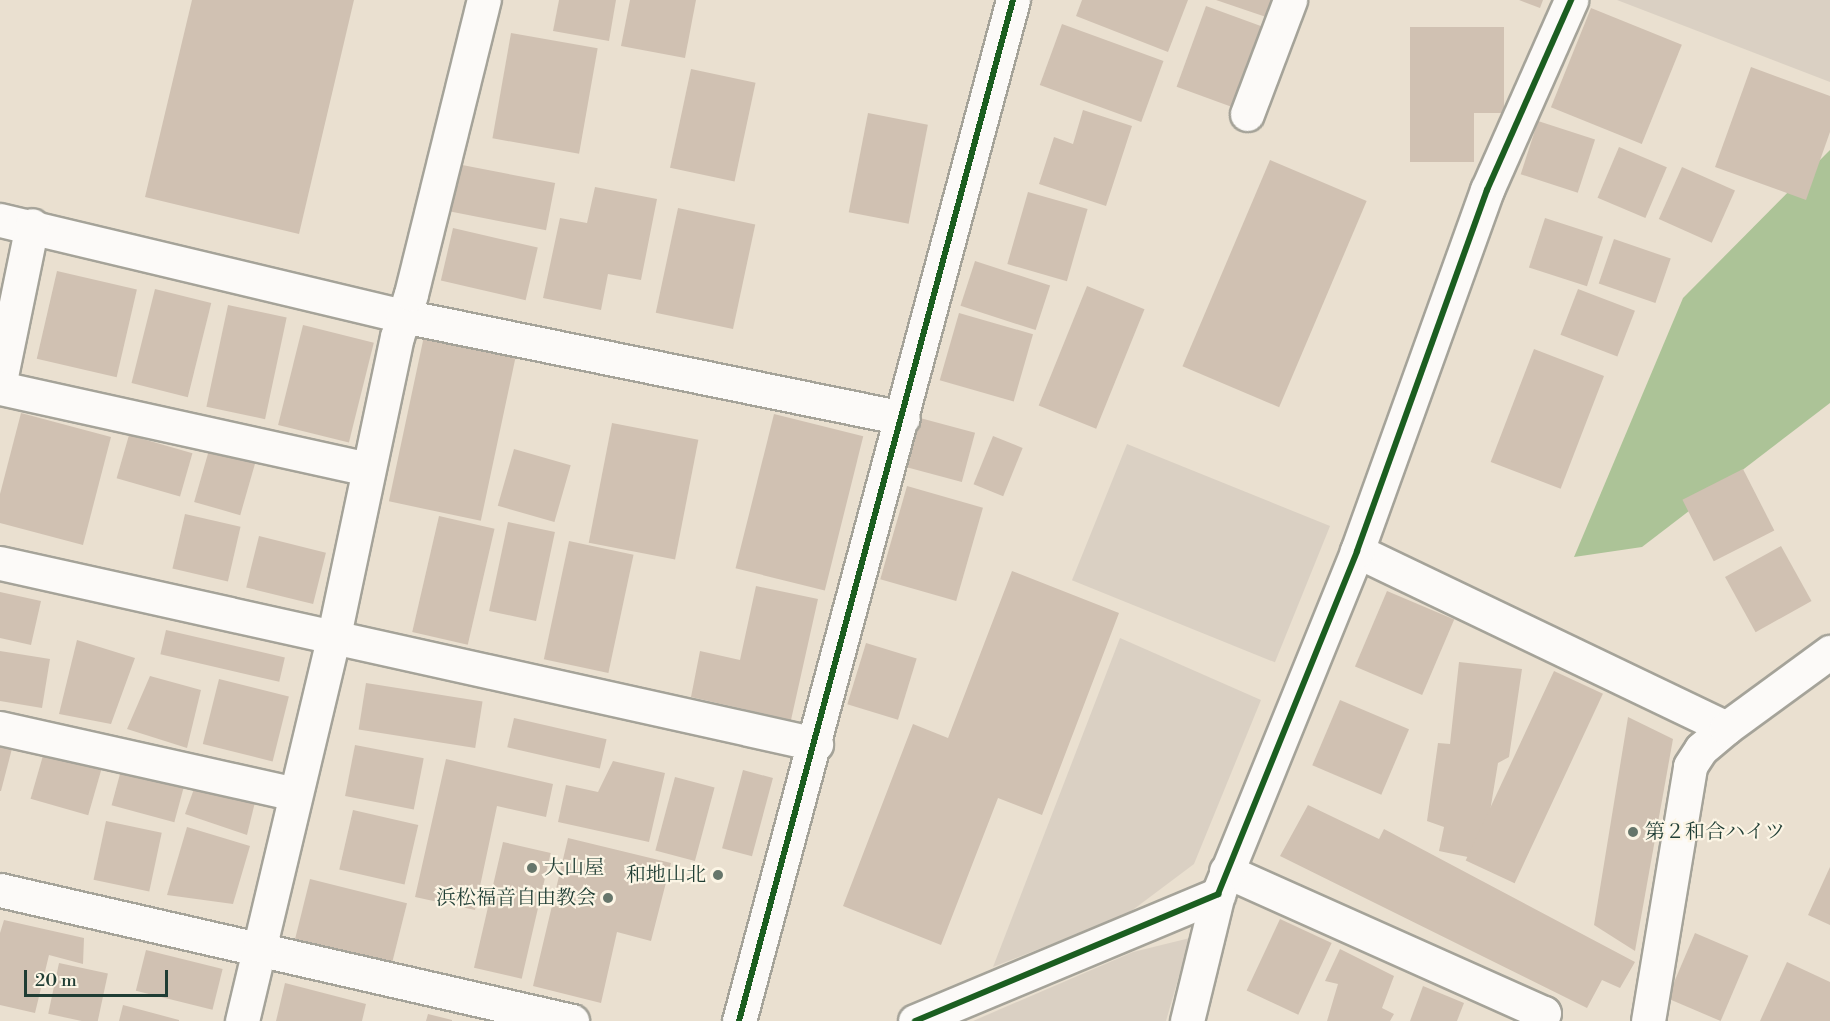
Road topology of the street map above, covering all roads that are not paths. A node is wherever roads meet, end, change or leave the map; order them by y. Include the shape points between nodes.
1 (484, 0) edge
2 (1013, 0) edge
3 (1290, 0) edge
4 (1571, 0) edge
5 (1247, 114) dead end
6 (0, 220) edge
7 (32, 225) junction
8 (403, 316) junction
9 (0, 381) edge
10 (0, 388) edge
11 (903, 418) junction
12 (367, 469) junction
13 (1357, 550) junction
14 (0, 563) edge
15 (333, 640) junction
16 (1830, 652) edge
17 (0, 728) edge
18 (1726, 728) junction
19 (816, 744) junction
20 (295, 794) junction
21 (1222, 882) junction
22 (0, 890) edge
23 (259, 949) junction
24 (242, 1021) edge
25 (572, 1021) edge
26 (739, 1021) edge
27 (915, 1021) edge
28 (1187, 1021) edge
29 (1540, 1021) edge
30 (1648, 1021) edge

1 - 8 street
2 - 11 street
3 - 5 street
4 - 13 street via 1487,190
6 - 7 street
7 - 8 street
7 - 9 street
8 - 11 street
8 - 12 street
10 - 12 street
11 - 19 street
12 - 15 street
13 - 18 street
13 - 21 street
14 - 15 street
15 - 19 street
15 - 20 street
16 - 18 street
17 - 20 street
18 - 30 street via 1701,749 1690,766
19 - 26 street
20 - 23 street
21 - 27 street
21 - 28 street
21 - 29 street via 1544,1013
22 - 23 street
23 - 24 street
23 - 25 street

